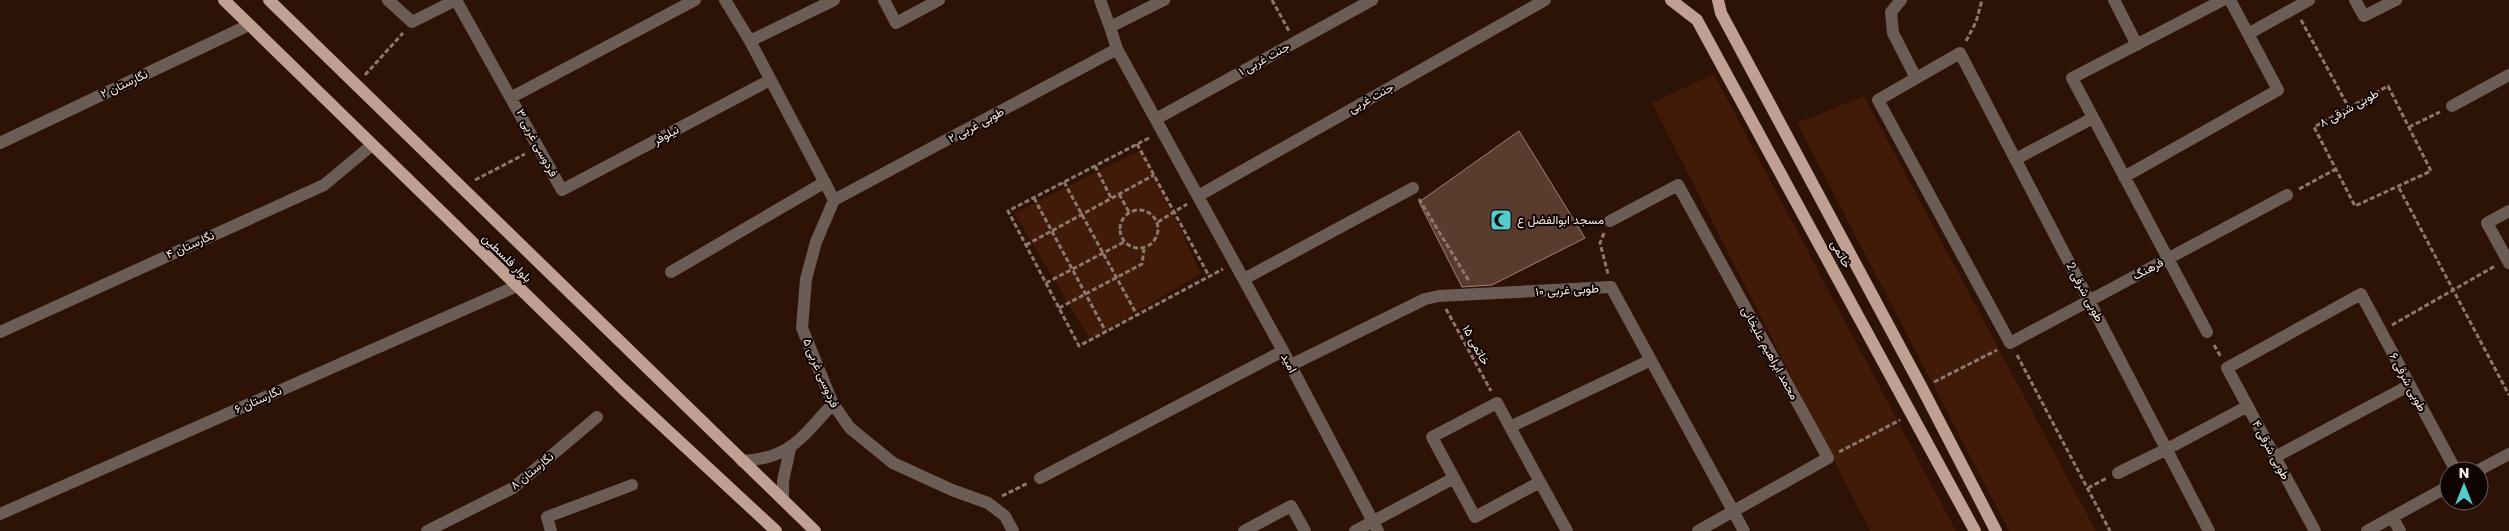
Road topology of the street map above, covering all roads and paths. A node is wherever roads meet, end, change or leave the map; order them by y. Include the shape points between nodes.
1 (224, 0) edge
2 (269, 0) edge
3 (388, 0) edge
4 (456, 0) edge
5 (695, 0) edge
6 (726, 0) edge
7 (834, 0) edge
8 (884, 0) edge
9 (939, 0) edge
10 (1100, 0) edge
11 (1164, 0) edge
12 (1272, 0) edge
13 (1372, 0) edge
14 (1545, 0) edge
15 (1671, 0) edge
16 (1718, 0) edge
17 (1901, 0) edge
18 (1982, 0) edge
19 (2114, 0) edge
20 (2223, 0) edge
21 (2230, 0) edge
22 (2309, 0) edge
23 (2355, 0) edge
24 (2396, 0) edge
25 (2295, 8) junction
26 (412, 22) junction
27 (249, 25) junction
28 (1110, 26) junction
29 (2248, 34) junction
30 (750, 41) junction
31 (1296, 42) junction
32 (2137, 45) junction
33 (1117, 49) junction
34 (1960, 53) junction
35 (2509, 75) edge
36 (1916, 78) junction
37 (770, 80) junction
38 (356, 85) junction
39 (512, 97) junction
40 (2452, 106) joint
41 (2349, 108) junction
42 (2093, 118) junction
43 (1156, 119) junction
44 (2409, 127) junction
45 (1163, 130) junction
46 (0, 143) edge
47 (1137, 144) junction
48 (372, 145) junction
49 (538, 146) junction
50 (2016, 159) junction
51 (1095, 166) junction
52 (2336, 169) junction
53 (1154, 175) junction
54 (2124, 177) junction
55 (825, 182) junction
56 (1064, 182) junction
57 (462, 188) junction
58 (1413, 188) joint
59 (2399, 188) junction
60 (562, 190) joint
61 (1119, 194) junction
62 (1198, 196) junction
63 (2287, 196) joint
64 (1034, 198) junction
65 (1112, 198) junction
66 (834, 200) junction
67 (2509, 211) edge
68 (1129, 212) junction
69 (1174, 213) junction
70 (1082, 214) junction
71 (1610, 221) joint
72 (1158, 222) junction
73 (1052, 231) junction
74 (1124, 242) junction
75 (1026, 245) junction
76 (1144, 249) junction
77 (1104, 252) junction
78 (2167, 259) junction
79 (1235, 262) junction
80 (2508, 262) edge
81 (1072, 269) junction
82 (671, 272) dead end
83 (1118, 276) junction
84 (1209, 276) junction
85 (1244, 279) junction
86 (1046, 283) junction
87 (516, 286) junction
88 (1611, 287) junction
89 (2453, 290) junction
90 (1087, 293) junction
91 (1478, 294) junction
92 (1439, 296) junction
93 (2090, 300) junction
94 (1059, 308) junction
95 (1138, 315) junction
96 (2381, 331) junction
97 (0, 332) edge
98 (1106, 332) junction
99 (2207, 332) joint
100 (2010, 343) junction
101 (1283, 351) junction
102 (1651, 360) junction
103 (1291, 365) junction
104 (2227, 368) junction
105 (2410, 385) junction
106 (1922, 388) junction
107 (2509, 395) edge
108 (1497, 403) junction
109 (833, 404) junction
110 (2248, 406) junction
111 (1912, 414) junction
112 (597, 417) dead end
113 (1510, 427) junction
114 (790, 449) junction
115 (2167, 450) junction
116 (2509, 454) edge
117 (2275, 457) junction
118 (1828, 458) junction
119 (742, 460) junction
120 (2451, 461) edge
121 (2489, 465) edge
122 (2118, 473) joint
123 (1040, 478) joint
124 (1454, 478) junction
125 (1540, 482) junction
126 (632, 485) dead end
127 (2088, 488) junction
128 (2439, 491) edge
129 (783, 500) junction
130 (988, 503) junction
131 (1734, 511) junction
132 (0, 514) edge
133 (2392, 517) junction
134 (1376, 526) edge
135 (427, 531) edge
136 (551, 531) edge
137 (776, 531) edge
138 (815, 531) edge
139 (1013, 531) edge
140 (1244, 531) edge
141 (1305, 531) edge
142 (1355, 531) edge
143 (1567, 531) edge
144 (1698, 531) edge
145 (1744, 531) edge
146 (1975, 531) edge
147 (1996, 531) edge
148 (2110, 531) edge
149 (2209, 531) edge
150 (2315, 531) edge
151 (2367, 531) edge
152 (2400, 531) edge

1 - 27 main road, بلوار فلسطین
2 - 38 main road, بلوار فلسطین
3 - 26 street
4 - 26 street
4 - 39 street, فردوسی غربی ۳
5 - 39 street
6 - 30 street
7 - 30 street
8 - 9 street via 896,23
10 - 28 street, امید
11 - 28 street
12 - 31 path
13 - 31 street, جنت غربی ۱
14 - 62 street, جنت غربی
15 - 111 main road, خاتمی via 1698,20
16 - 106 main road, خاتمی via 1721,13
17 - 36 street via 1891,12 1893,33
18 - 34 path via 1976,22
19 - 32 street
20 - 32 street
21 - 29 street
22 - 25 street
23 - 24 street via 2364,16
25 - 29 street
25 - 41 path
26 - 38 path
27 - 46 street, نگارستان ۲
27 - 48 main road, بلوار فلسطین
28 - 33 street, امید
29 - 54 street via 2278,90
30 - 37 street
31 - 43 street, جنت غربی ۱
32 - 42 street via 2072,78
33 - 43 street, امید
33 - 66 street, طوبی غربی ۲
34 - 36 street
34 - 50 street, طوبی شرقی 2
35 - 40 street
36 - 100 street via 1878,100
37 - 55 street
37 - 60 street, نیلوفر
38 - 57 main road, بلوار فلسطین
39 - 49 street, فردوسی غربی ۳
40 - 44 path
41 - 44 path, طوبی شرقی ۸ via 2388,86
41 - 52 path, طوبی شرقی ۸ via 2314,127
42 - 50 street
42 - 54 street
43 - 45 street, امید
44 - 59 path, طوبی شرقی ۸ via 2431,171
45 - 47 path
45 - 62 street, امید
47 - 51 path
47 - 53 path
48 - 87 main road, بلوار فلسطین
48 - 97 street, نگارستان ۴ via 324,185
49 - 57 path
49 - 60 street, فردوسی غربی ۳
50 - 93 street, طوبی شرقی 2
51 - 56 path
51 - 65 path
52 - 59 path, طوبی شرقی ۸ via 2355,206
52 - 63 path
53 - 61 path
53 - 69 path
54 - 78 street
55 - 66 street
55 - 82 street
56 - 64 path
56 - 70 path
57 - 119 main road, بلوار فلسطین
58 - 85 street
58 - 91 path
59 - 89 path
61 - 65 path
61 - 68 path
62 - 69 path
62 - 79 street, امید
63 - 78 street, فرهنگ
64 - 73 path
64 - 75 path via 1008,211
65 - 70 path
66 - 109 street, فردوسی غربی ۵ via 816,242 806,279 802,328
67 - 80 street via 2487,223
68 - 72 path via 1151,213
68 - 74 path via 1121,220 1119,232
69 - 72 path
69 - 84 path
70 - 73 path
70 - 77 path
71 - 88 path via 1600,243
71 - 118 street, محمد ابراهیم علیخانی via 1678,185
72 - 76 path via 1159,233 1154,243
73 - 75 path
73 - 81 path
74 - 76 path via 1133,248
74 - 77 path
75 - 86 path
76 - 83 path via 1142,264
77 - 81 path
77 - 83 path
78 - 93 street, فرهنگ
78 - 99 street
79 - 84 path
79 - 85 street, امید
80 - 89 path
81 - 86 path
81 - 90 path
83 - 90 path
83 - 95 path
84 - 95 path
85 - 101 street, امید
86 - 94 path
87 - 132 street, نگارستان ۶
87 - 137 main road, بلوار فلسطین
88 - 91 street, طوبی غربی ۱۰
88 - 102 street, طوبی غربی ۱۰
89 - 96 path
89 - 107 path
90 - 94 path
90 - 98 path
91 - 92 street, طوبی غربی ۱۰
92 - 103 street, طوبی غربی ۱۰ via 1425,299
92 - 108 path, خاتمی ۱۵
93 - 100 street, فرهنگ
93 - 115 street, طوبی شرقی 2
94 - 98 path via 1079,346
95 - 98 path
96 - 104 street, طوبی شرقی ۶ via 2361,294
96 - 105 street, طوبی شرقی ۶
99 - 104 path
100 - 106 path
100 - 127 path
101 - 103 street, امید
101 - 123 street
102 - 113 street
102 - 131 street, طوبی غربی ۱۰
103 - 134 street, امید
104 - 110 street, طوبی شرقی ۴
105 - 117 street
105 - 120 street, طوبی شرقی ۶
106 - 147 main road, خاتمی
108 - 113 street
108 - 124 street via 1432,437
109 - 114 street
109 - 130 street, فردوسی غربی ۵ via 850,428 893,463
110 - 115 street
110 - 117 street, طوبی شرقی ۴
111 - 118 path
111 - 146 main road, خاتمی
112 - 135 street, نگارستان ۸ via 513,488
113 - 125 street
114 - 119 street via 773,457
114 - 129 street via 783,481
115 - 122 street
115 - 149 street, طوبی شرقی 2
116 - 121 street
117 - 150 street, طوبی شرقی ۴
118 - 131 street
119 - 129 main road, بلوار فلسطین
122 - 127 path
123 - 130 path
124 - 125 street via 1475,516
124 - 134 street
125 - 143 street
126 - 136 street via 546,517
127 - 148 path
128 - 133 street
129 - 138 main road, بلوار فلسطین
130 - 139 street, فردوسی غربی ۵ via 1005,516
131 - 144 street
131 - 145 street, طوبی غربی ۱۰
133 - 151 street
133 - 152 street
134 - 142 street
140 - 141 street via 1291,506

